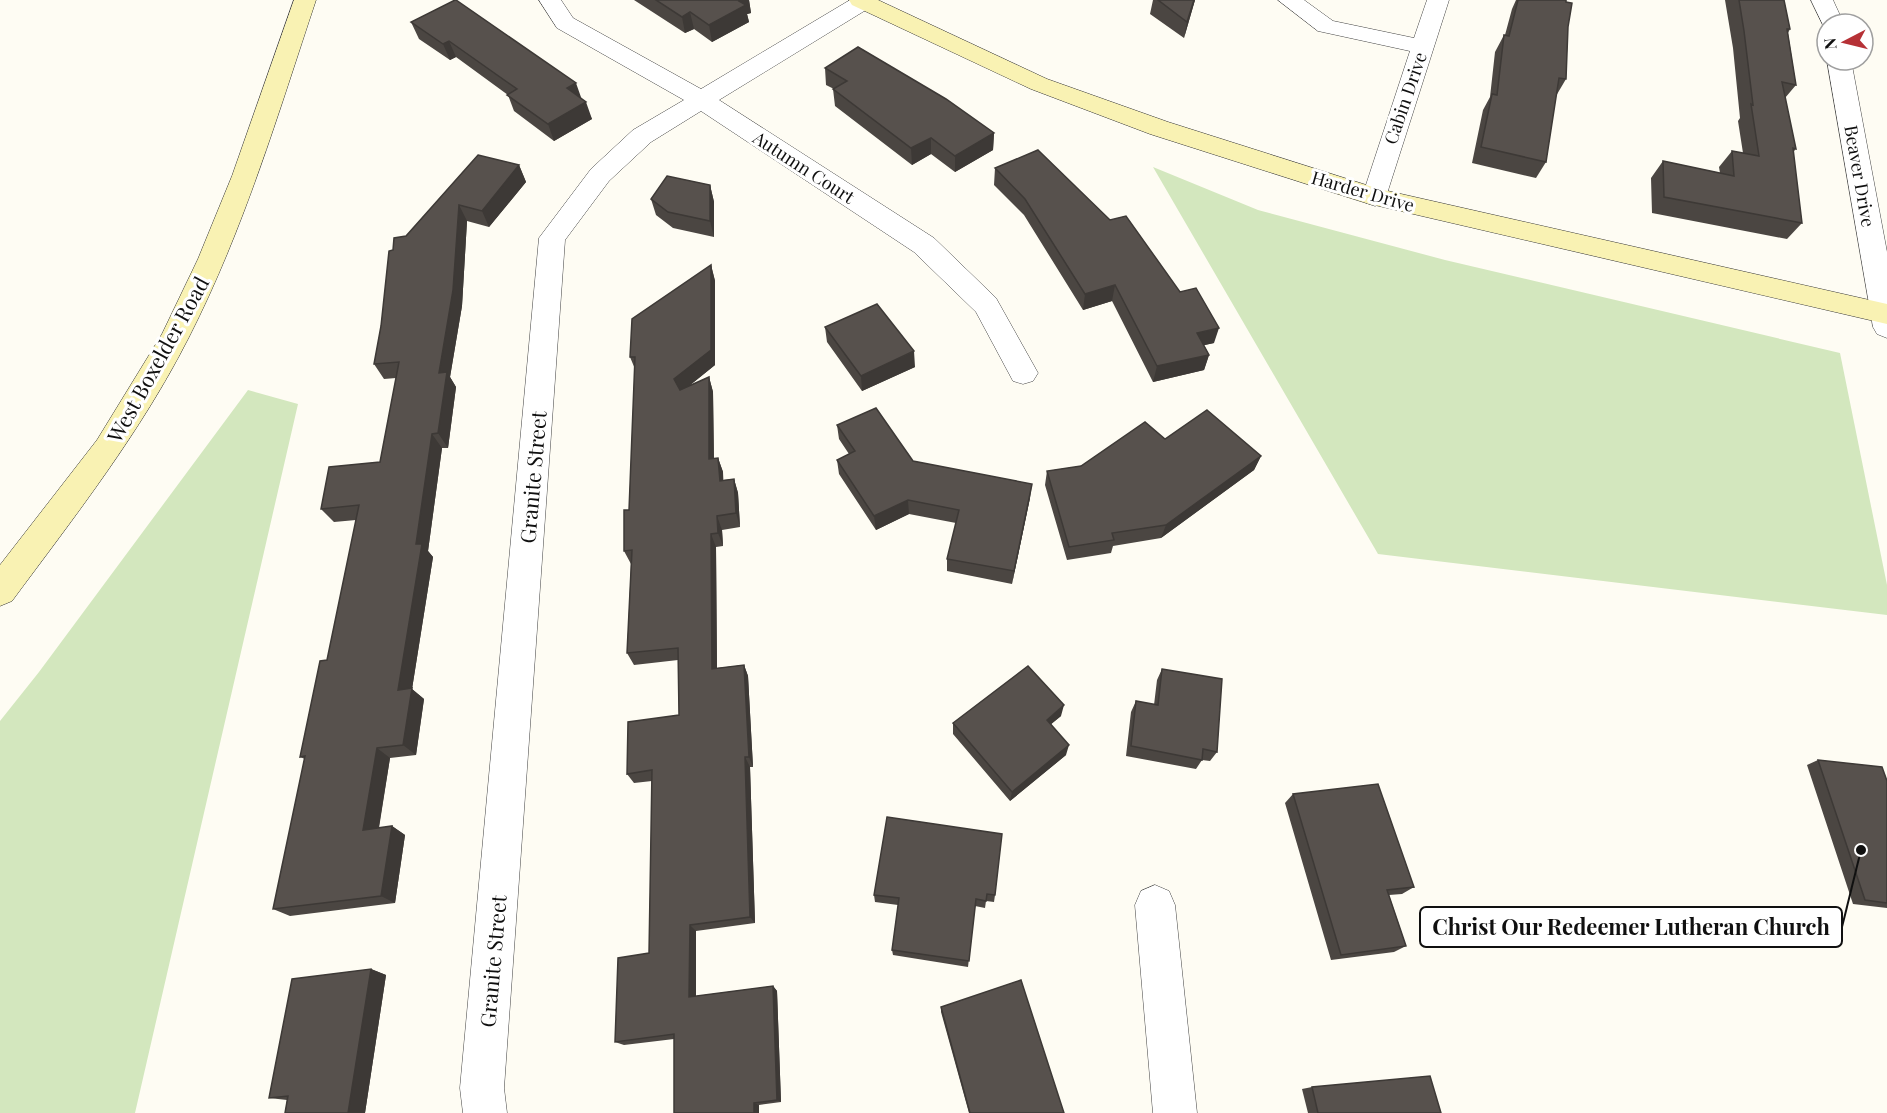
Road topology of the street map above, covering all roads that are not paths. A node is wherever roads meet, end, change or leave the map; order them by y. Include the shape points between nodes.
1 (305, 0) edge
2 (550, 0) edge
3 (1288, 0) edge
4 (1438, 0) edge
5 (863, 1) edge
6 (1423, 47) junction
7 (1841, 72) edge
8 (702, 100) junction
9 (1375, 197) junction
10 (1886, 318) edge
11 (1023, 373) dead end
12 (0, 591) edge
13 (1155, 905) dead end
14 (485, 1113) edge
15 (1175, 1113) edge

1 - 12 street, West Boxelder Road via 245,176 175,337 108,449
2 - 8 street, Autumn Court via 565,23
3 - 6 street via 1326,26
4 - 6 street, Cabin Drive
5 - 8 street, Granite Street
5 - 9 street, Harder Drive via 1039,84 1159,129
6 - 9 street, Cabin Drive
7 - 10 street, Beaver Drive
8 - 11 street, Autumn Court via 924,245 986,305
8 - 14 street, Granite Street via 642,136 608,168 552,238 483,1076
9 - 10 street, Harder Drive
13 - 15 street

